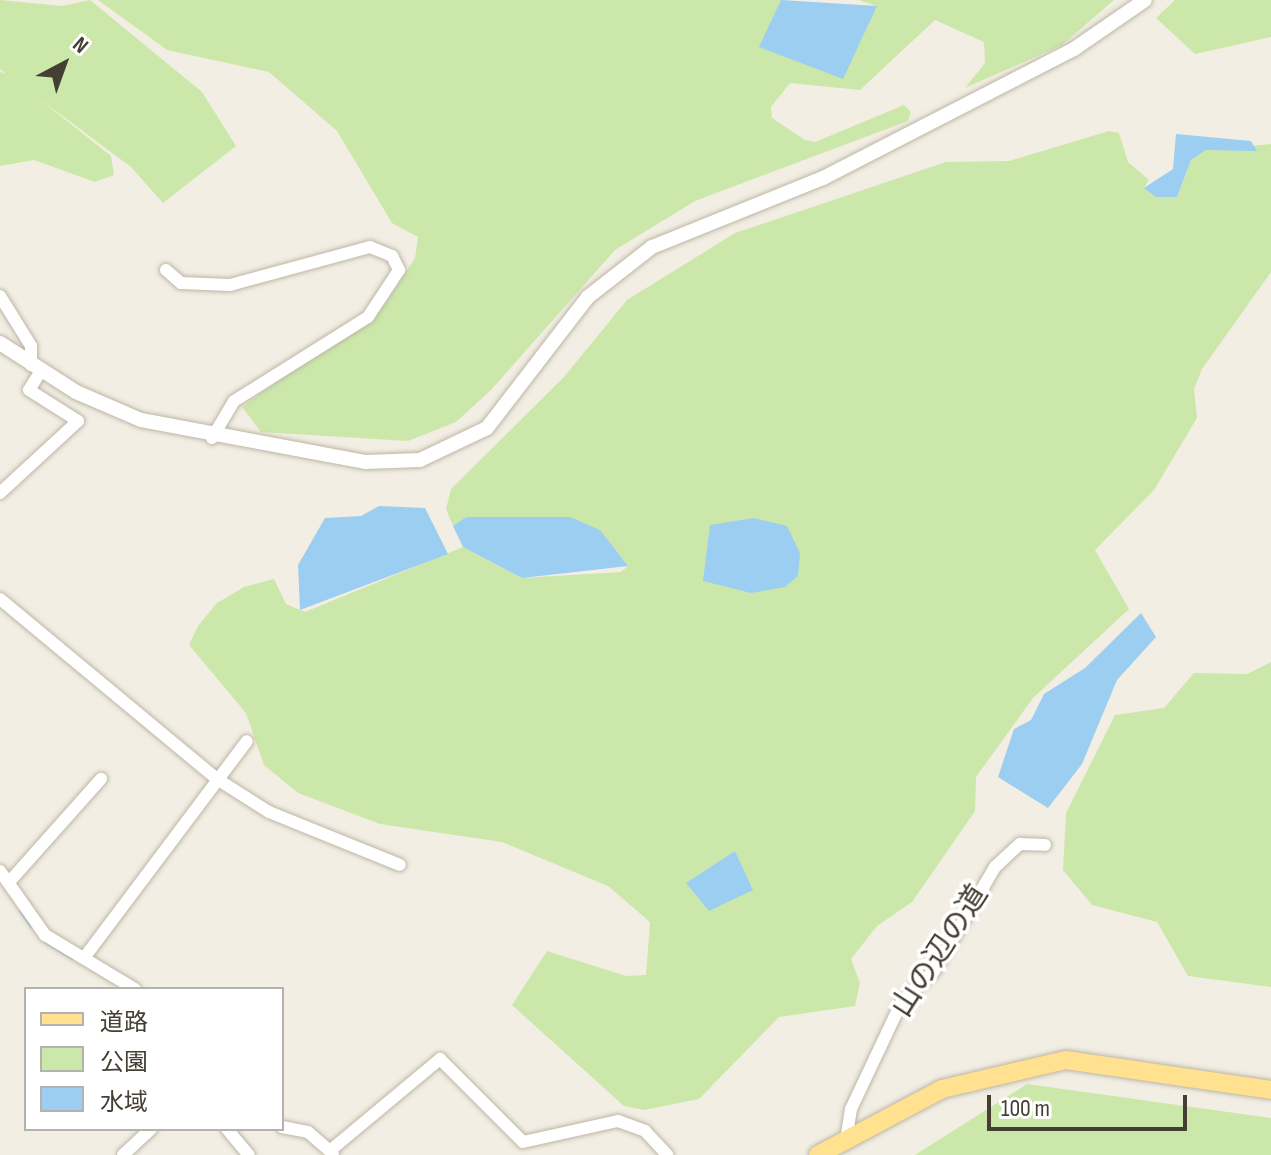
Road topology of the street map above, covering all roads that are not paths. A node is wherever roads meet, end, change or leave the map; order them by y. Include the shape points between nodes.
1 (1145, 0) edge
2 (166, 270) dead end
3 (0, 296) edge
4 (0, 343) edge
5 (36, 368) junction
6 (212, 438) junction
7 (0, 493) edge
8 (0, 599) edge
9 (247, 741) dead end
10 (101, 779) dead end
11 (217, 779) junction
12 (1045, 845) dead end
13 (400, 865) dead end
14 (0, 871) edge
15 (10, 881) junction
16 (87, 954) junction
17 (132, 987) edge
18 (1271, 1090) edge
19 (284, 1127) edge
20 (149, 1131) edge
21 (229, 1131) edge
22 (847, 1134) junction
23 (333, 1152) edge
24 (123, 1155) edge
25 (249, 1155) edge
26 (667, 1155) edge
27 (818, 1155) edge

1 - 6 street via 1074,49 880,149 652,247 588,297 504,411 452,450 394,463
2 - 6 street via 181,283 230,285 370,247 392,256 399,270 368,317 234,401
3 - 5 street via 31,346
4 - 5 street
5 - 6 street via 141,420
5 - 7 street via 29,390 78,421
8 - 11 street
9 - 11 street
10 - 15 street
11 - 13 street via 269,812
11 - 16 street
12 - 22 street, 山の辺の道 via 1020,844 995,867 934,971 902,1001 851,1109
14 - 15 street
15 - 16 street via 45,935 66,951
16 - 17 street
18 - 22 main road via 1066,1060 942,1089
19 - 23 street via 308,1132
20 - 24 street
21 - 25 street
22 - 27 main road
23 - 26 street via 440,1059 523,1142 618,1121 645,1131

